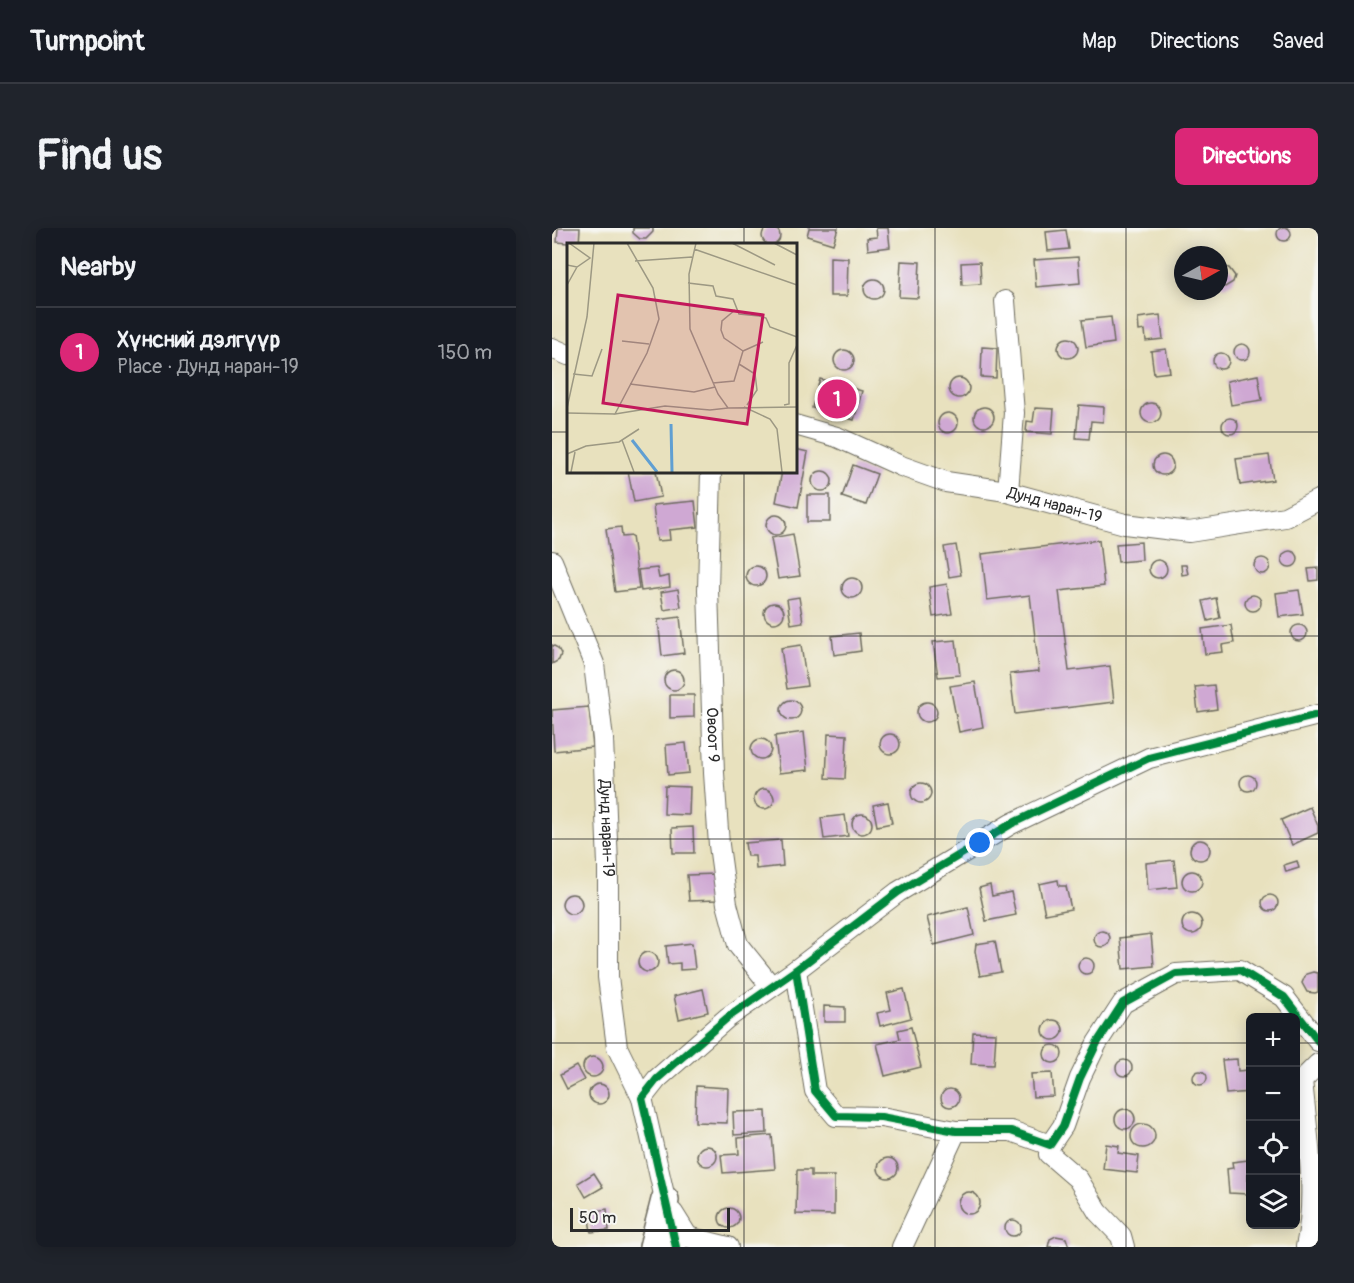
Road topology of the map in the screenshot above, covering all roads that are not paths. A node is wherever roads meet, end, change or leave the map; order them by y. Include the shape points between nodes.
1 (1005, 301) dead end
2 (552, 348) edge
3 (567, 355) edge
4 (796, 426) edge
5 (711, 472) edge
6 (1008, 492) junction
7 (1318, 500) edge
8 (552, 561) edge
9 (1318, 715) edge
10 (796, 970) junction
11 (771, 986) junction
12 (1318, 1041) edge
13 (1318, 1064) edge
14 (642, 1098) junction
15 (956, 1131) junction
16 (1050, 1145) junction
17 (666, 1200) junction
18 (653, 1247) edge
19 (676, 1247) edge
20 (728, 1247) edge
21 (902, 1247) edge
22 (1124, 1247) edge
23 (1306, 1247) edge

1 - 6 street via 1014,413
2 - 3 street
4 - 6 street, Дунд наран-19 via 837,437 946,482
5 - 11 street, Овоот 9 via 708,590 718,845 738,945
6 - 7 street, Дунд наран-19 via 1125,524 1189,532 1286,517
8 - 14 street, Дунд наран-19 via 594,664 603,740 608,843 608,977 617,1047
9 - 10 street via 1149,759 1011,824 898,892
10 - 11 street
10 - 15 street via 815,1091 836,1116 881,1118
11 - 14 street via 710,1032 657,1079
12 - 16 street via 1284,997 1240,970 1176,974 1123,1003 1096,1042 1063,1126
13 - 23 street via 1302,1080 1311,1175 1311,1224
14 - 17 street, Дунд наран-19
15 - 16 street via 1011,1131
15 - 21 street
16 - 22 street via 1049,1154 1078,1179 1098,1212 1121,1236
17 - 18 street
17 - 19 street, Дунд наран-19
17 - 20 street via 688,1237

